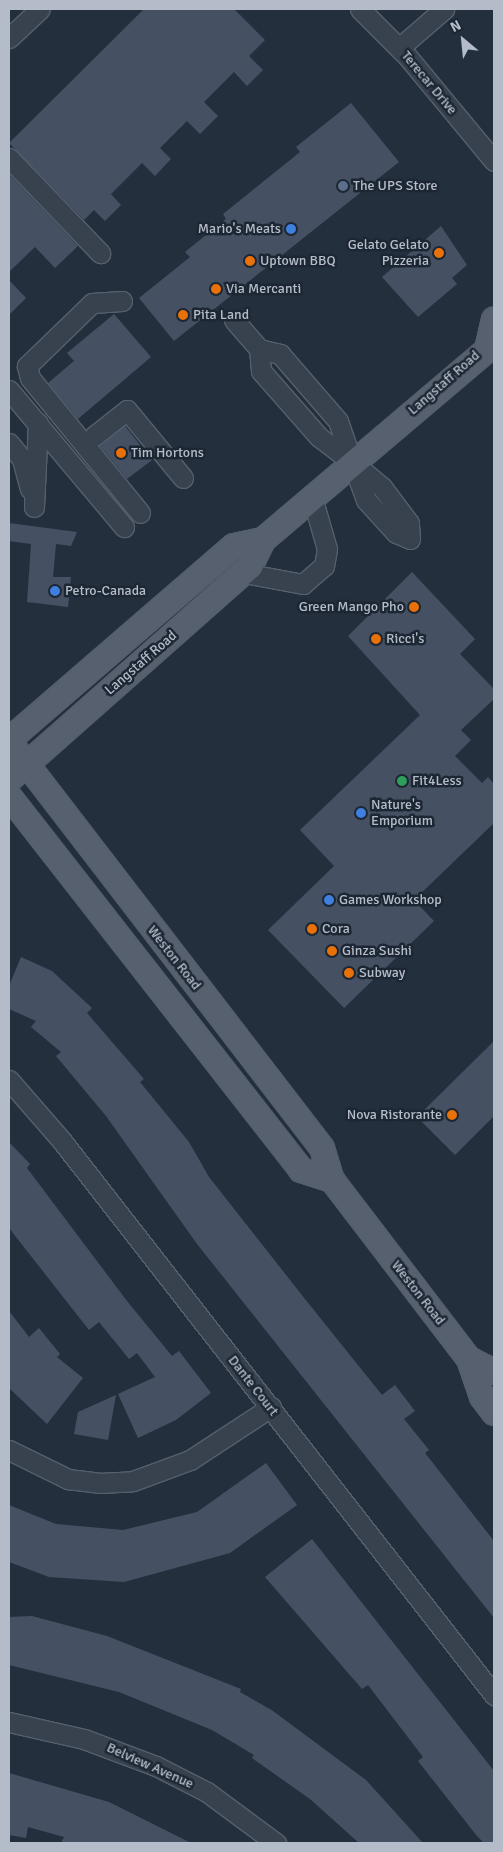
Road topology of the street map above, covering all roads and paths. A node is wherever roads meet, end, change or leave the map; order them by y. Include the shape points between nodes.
1 (40, 9) edge
2 (360, 9) edge
3 (444, 9) edge
4 (9, 38) edge
5 (399, 48) junction
6 (490, 149) edge
7 (9, 158) edge
8 (100, 253) dead end
9 (122, 301) dead end
10 (234, 320) dead end
11 (494, 320) edge
12 (491, 344) edge
13 (9, 390) edge
14 (38, 423) junction
15 (94, 436) dead end
16 (9, 443) edge
17 (352, 462) junction
18 (183, 478) dead end
19 (312, 497) junction
20 (140, 514) dead end
21 (124, 527) dead end
22 (263, 540) junction
23 (244, 573) junction
24 (9, 740) edge
25 (27, 764) junction
26 (9, 780) edge
27 (9, 796) edge
28 (9, 1080) edge
29 (332, 1180) junction
30 (469, 1359) junction
31 (494, 1372) edge
32 (270, 1407) junction
33 (494, 1413) edge
34 (9, 1450) edge
35 (494, 1695) edge
36 (9, 1722) edge
37 (273, 1842) edge

1 - 4 street
2 - 5 street, Terecar Drive
3 - 5 street
5 - 6 street, Terecar Drive
7 - 8 street
9 - 20 street via 92,303 27,366 30,378
10 - 17 street via 259,349 261,371 319,437
11 - 12 main road, Langstaff Road
12 - 17 main road, Langstaff Road
13 - 14 street
14 - 16 street via 34,507 22,458
14 - 21 street
15 - 18 street via 127,410
17 - 19 main road, Langstaff Road
19 - 22 main road, Langstaff Road
19 - 23 street via 327,549 324,566 303,584
22 - 23 main road, Langstaff Road
22 - 24 main road, Langstaff Road via 234,546
23 - 25 main road, Langstaff Road
24 - 25 main road, Weston Road
25 - 26 main road, Langstaff Road
25 - 29 main road, Weston Road via 322,1148
27 - 29 main road via 301,1170
28 - 32 street, Dante Court
29 - 30 main road, Weston Road
30 - 31 main road, Weston Road
30 - 33 main road, Weston Road via 482,1397
32 - 34 street via 190,1460 133,1480 99,1483 68,1479
32 - 35 street, Dante Court
36 - 37 street, Belview Avenue via 84,1739 156,1766 207,1792

